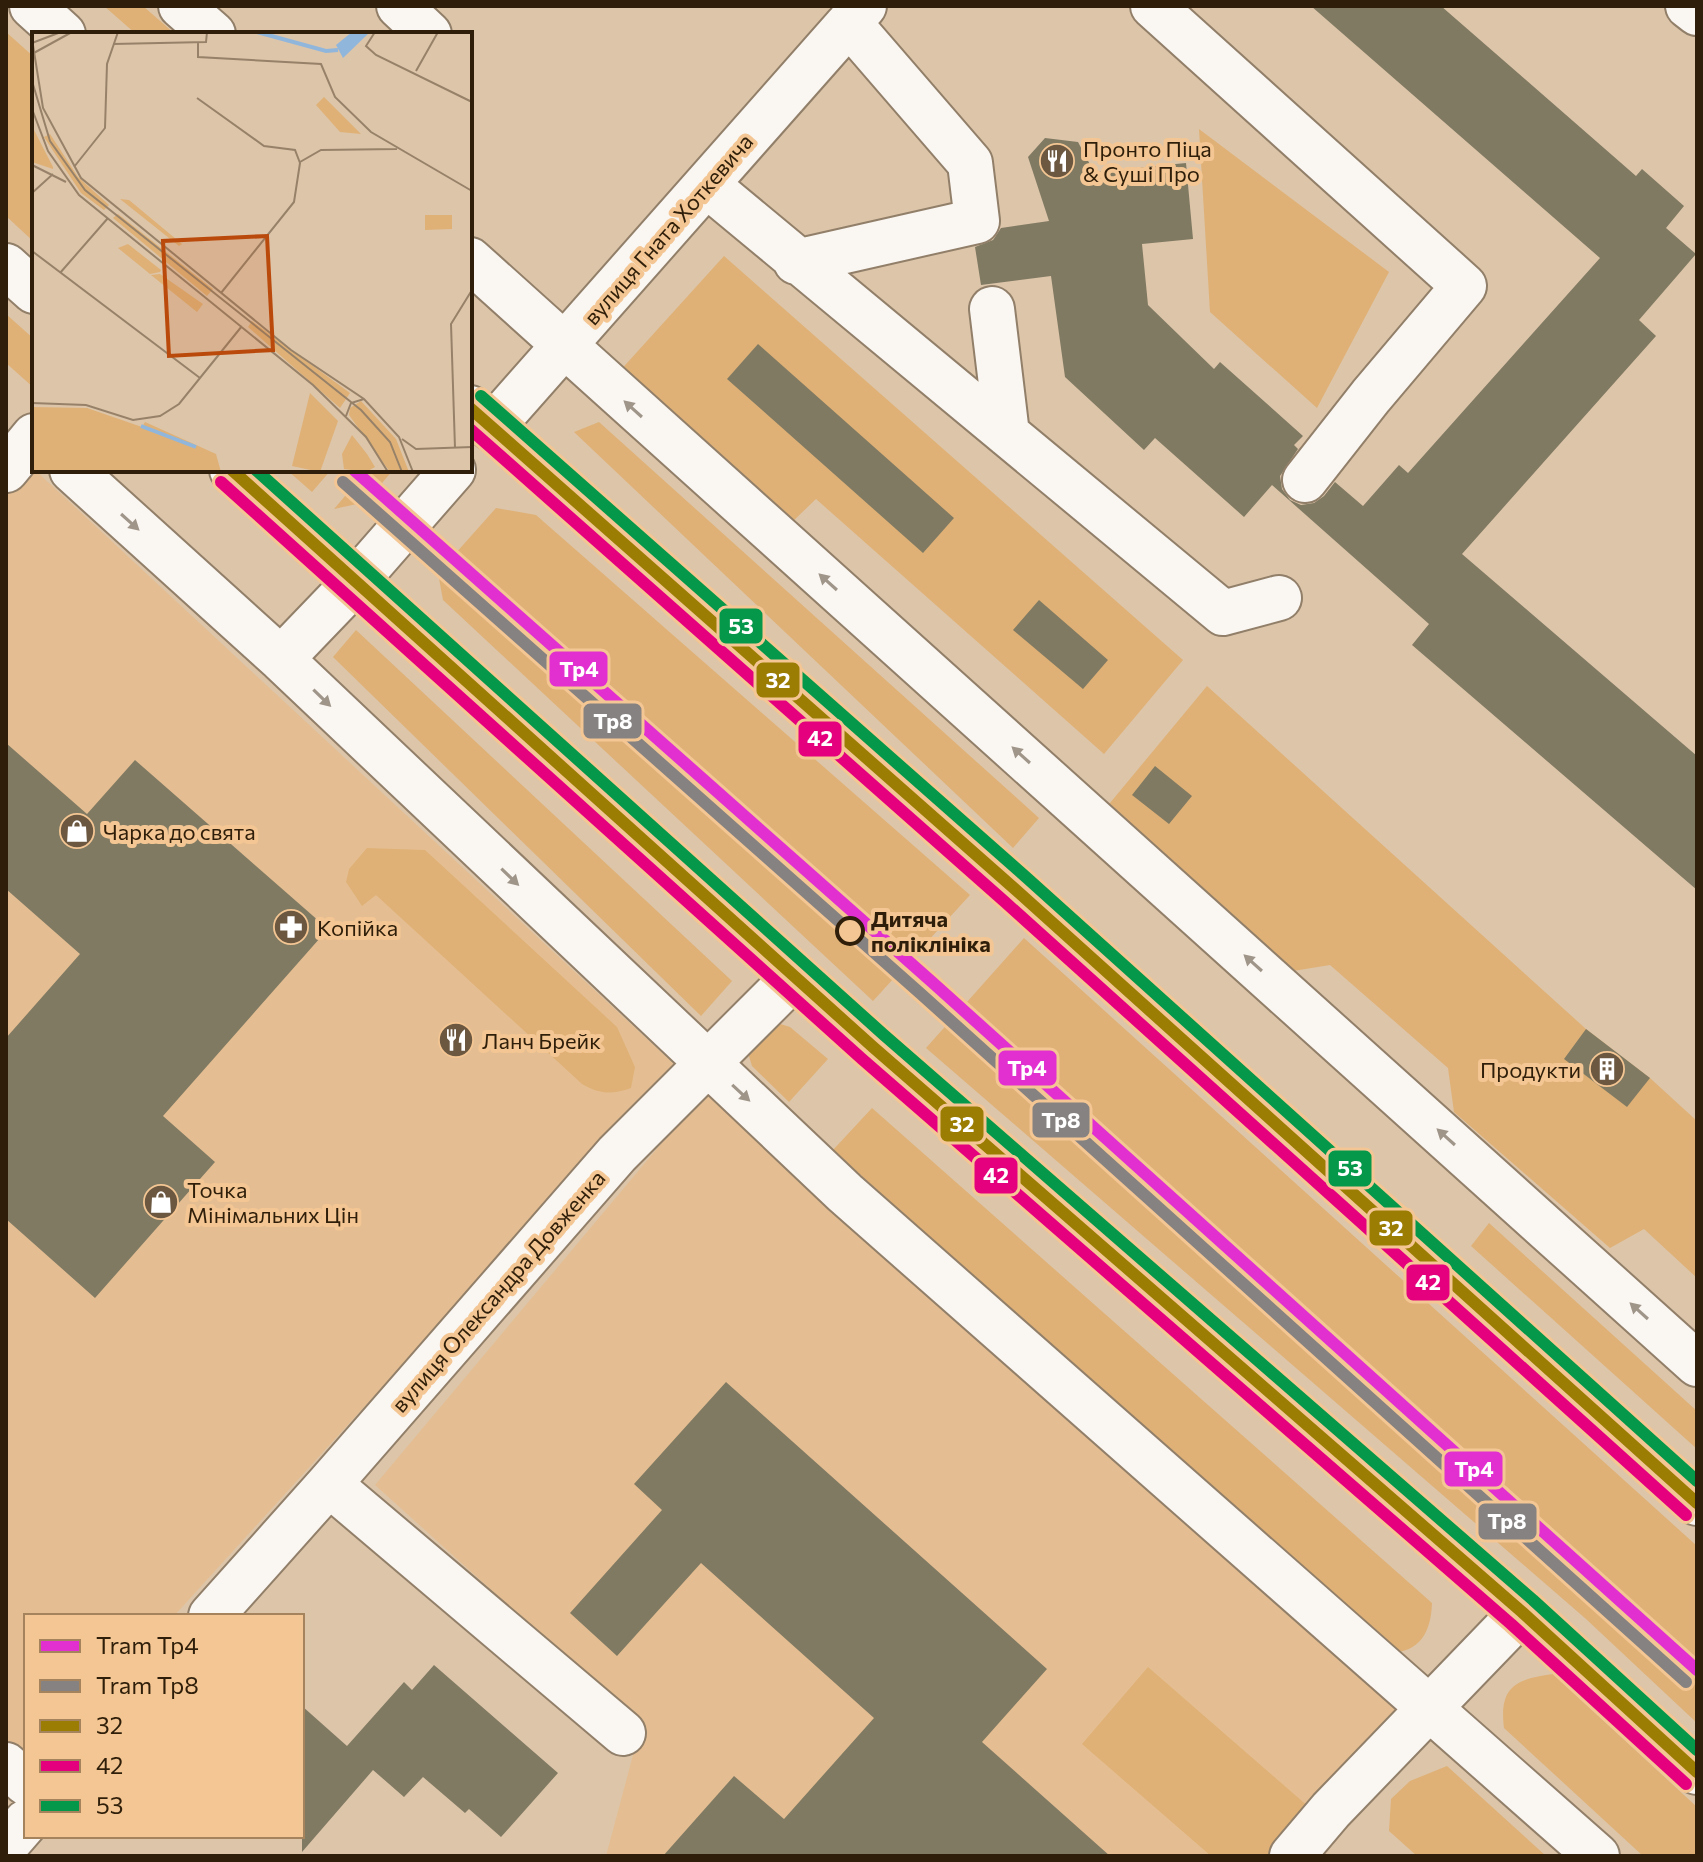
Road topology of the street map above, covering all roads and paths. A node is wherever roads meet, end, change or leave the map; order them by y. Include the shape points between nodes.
1 (32, 6) edge
2 (181, 6) edge
3 (399, 6) edge
4 (1153, 6) edge
5 (1688, 6) edge
6 (1697, 13) edge
7 (857, 15) edge
8 (61, 32) edge
9 (211, 32) edge
10 (427, 32) edge
11 (707, 185) junction
12 (472, 262) edge
13 (796, 262) junction
14 (6, 266) edge
15 (32, 289) edge
16 (992, 309) dead end
17 (564, 347) junction
18 (6, 411) edge
19 (477, 429) edge
20 (32, 434) edge
21 (1007, 434) junction
22 (32, 438) edge
23 (6, 470) edge
24 (74, 472) edge
25 (234, 472) edge
26 (451, 472) edge
27 (1305, 480) dead end
28 (355, 582) junction
29 (1279, 598) dead end
30 (281, 659) junction
31 (795, 976) junction
32 (709, 1062) junction
33 (1697, 1364) edge
34 (329, 1484) junction
35 (1697, 1503) edge
36 (1522, 1612) junction
37 (213, 1614) edge
38 (1430, 1708) junction
39 (623, 1733) dead end
40 (6, 1765) edge
41 (1697, 1772) edge
42 (24, 1781) edge
43 (24, 1824) edge
44 (6, 1845) edge
45 (1292, 1856) edge
46 (1597, 1856) edge

1 - 8 main road
2 - 9 main road
3 - 10 main road
4 - 27 main road via 1464,286
5 - 6 main road
7 - 11 main road, вулиця Гната Хоткевича
7 - 13 main road via 970,163 977,221
11 - 13 main road
11 - 17 main road, вулиця Гната Хоткевича
12 - 17 main road
13 - 21 main road
14 - 15 main road
16 - 21 main road
17 - 19 main road, вулиця Гната Хоткевича
33 -> 17 main road
18 - 20 main road
19 - 35 main road via 1016,890
21 - 29 main road via 1223,613
22 - 23 main road
24 -> 30 main road
25 - 28 main road
26 - 28 main road
28 - 30 main road
28 - 31 main road
30 -> 32 main road
31 - 32 main road, вулиця Олександра Довженка
31 - 36 main road
32 - 34 main road, вулиця Олександра Довженка via 617,1154
32 -> 38 main road via 857,1203
34 - 37 main road, вулиця Олександра Довженка
34 - 39 main road
36 - 38 main road
36 - 41 main road
38 - 45 main road
38 - 46 main road
40 - 42 main road
43 - 44 main road

